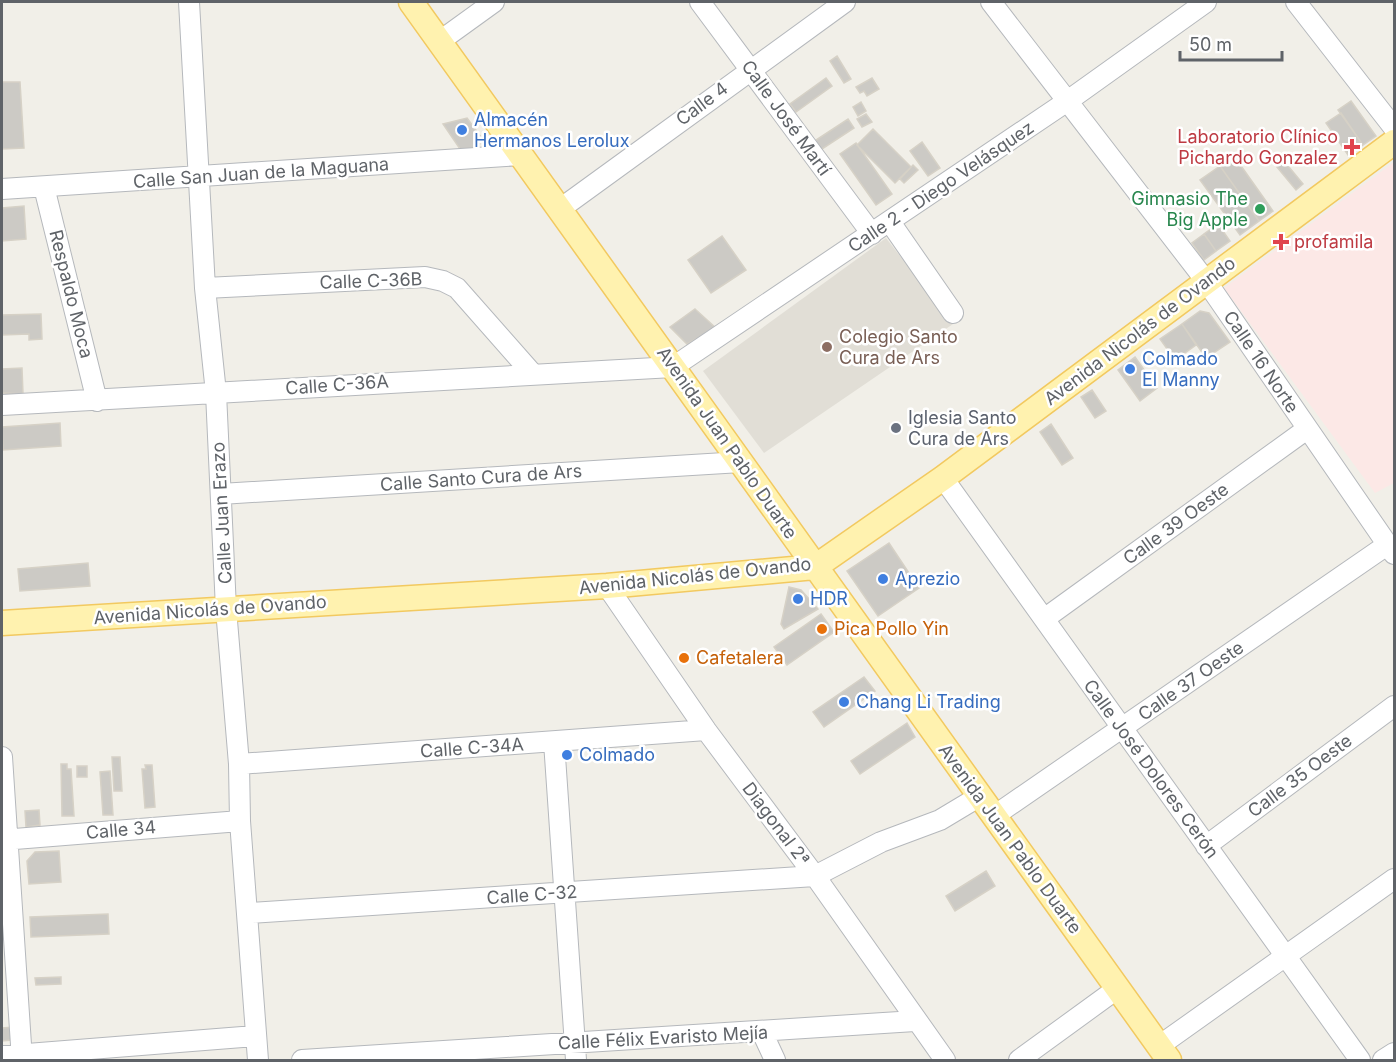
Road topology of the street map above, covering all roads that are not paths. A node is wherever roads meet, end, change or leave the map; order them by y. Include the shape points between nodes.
1 (189, 2) edge
2 (411, 2) edge
3 (495, 2) edge
4 (700, 2) edge
5 (845, 2) edge
6 (991, 2) edge
7 (1206, 2) edge
8 (1296, 2) edge
9 (440, 41) junction
10 (750, 69) junction
11 (1069, 100) junction
12 (1395, 128) edge
13 (1395, 142) edge
14 (521, 155) junction
15 (200, 177) junction
16 (44, 187) junction
17 (2, 189) edge
18 (560, 209) junction
19 (890, 222) junction
20 (872, 234) junction
21 (1206, 281) junction
22 (205, 288) junction
23 (952, 313) dead end
24 (673, 367) junction
25 (532, 373) junction
26 (216, 393) junction
27 (97, 401) junction
28 (2, 405) edge
29 (1307, 429) junction
30 (741, 462) junction
31 (943, 478) junction
32 (221, 494) junction
33 (1391, 550) edge
34 (815, 567) junction
35 (607, 586) junction
36 (226, 609) junction
37 (1044, 619) junction
38 (2, 623) edge
39 (1395, 706) edge
40 (1122, 729) junction
41 (706, 730) junction
42 (554, 742) junction
43 (2, 757) edge
44 (239, 764) junction
45 (980, 796) junction
46 (994, 816) junction
47 (240, 821) junction
48 (4, 840) edge
49 (1206, 846) junction
50 (815, 876) junction
51 (1395, 879) edge
52 (564, 893) junction
53 (249, 913) junction
54 (1285, 956) junction
55 (1118, 988) junction
56 (915, 1021) junction
57 (762, 1032) junction
58 (255, 1036) junction
59 (575, 1052) edge
60 (1164, 1053) edge
61 (1395, 1053) edge
62 (2, 1056) edge
63 (22, 1058) edge
64 (258, 1060) edge
65 (302, 1060) edge
66 (775, 1060) edge
67 (945, 1060) edge
68 (1019, 1060) edge
69 (1360, 1060) edge
70 (1383, 1060) edge

1 - 15 street, Calle Juan Erazo
2 - 9 main road, Avenida Juan Pablo Duarte
3 - 9 street
4 - 10 street, Calle José Martí
5 - 10 street, Calle 4
6 - 11 street, Calle 16 Norte
7 - 11 street, Calle 2 - Diego Velásquez
8 - 12 street
9 - 14 main road, Avenida Juan Pablo Duarte
10 - 18 street, Calle 4
10 - 20 street, Calle José Martí
11 - 19 street, Calle 2 - Diego Velásquez
11 - 21 street, Calle 16 Norte
13 - 21 main road, Avenida Nicolás de Ovando
14 - 15 street, Calle San Juan de la Maguana
14 - 18 main road, Avenida Juan Pablo Duarte
15 - 16 street, Calle San Juan de la Maguana
15 - 22 street, Calle Juan Erazo
16 - 17 street, Calle San Juan de la Maguana
16 - 27 street, Respaldo Moca
18 - 24 main road, Avenida Juan Pablo Duarte
19 - 20 street, Calle 2 - Diego Velásquez
19 - 23 street
20 - 24 street, Calle 2 - Diego Velásquez
21 - 29 street, Calle 16 Norte
21 - 31 main road, Avenida Nicolás de Ovando
22 - 25 street, Calle C-36B via 425,277 443,280 457,288
22 - 26 street, Calle Juan Erazo
24 - 25 street, Calle C-36A
24 - 30 main road, Avenida Juan Pablo Duarte
25 - 26 street, Calle C-36A
26 - 27 street, Calle C-36A
26 - 32 street, Calle Juan Erazo
27 - 28 street, Calle C-36A
29 - 33 street, Calle 16 Norte
29 - 37 street, Calle 39 Oeste
30 - 32 street, Calle Santo Cura de Ars
30 - 34 main road, Avenida Juan Pablo Duarte
31 - 34 main road, Avenida Nicolás de Ovando
31 - 37 street, Calle José Dolores Cerón
32 - 36 street, Calle Juan Erazo
33 - 40 street, Calle 37 Oeste
34 - 35 main road, Avenida Nicolás de Ovando
34 - 45 main road, Avenida Juan Pablo Duarte
35 - 36 main road, Avenida Nicolás de Ovando
35 - 41 street, Diagonal 2ª
36 - 38 main road, Avenida Nicolás de Ovando
36 - 44 street, Calle Juan Erazo
37 - 40 street, Calle José Dolores Cerón
39 - 49 street, Calle 35 Oeste
40 - 46 street, Calle 37 Oeste
40 - 49 street, Calle José Dolores Cerón
41 - 42 street, Calle C-34A
41 - 50 street, Diagonal 2ª
42 - 44 street, Calle C-34A
42 - 52 street
43 - 48 street
44 - 47 street, Calle Juan Erazo
45 - 46 main road, Avenida Juan Pablo Duarte
45 - 50 street via 940,820 881,842
46 - 55 main road, Avenida Juan Pablo Duarte
47 - 48 street, Calle 34
47 - 53 street, Calle Juan Erazo
48 - 63 street
49 - 54 street, Calle José Dolores Cerón
50 - 52 street, Calle C-32
50 - 56 street, Diagonal 2ª
51 - 54 street
52 - 53 street, Calle C-32
52 - 59 street
53 - 58 street, Calle Juan Erazo
54 - 60 street
54 - 69 street, Calle José Dolores Cerón
55 - 60 main road, Avenida Juan Pablo Duarte
55 - 68 street
56 - 57 street, Calle Félix Evaristo Mejía
56 - 67 street, Diagonal 2ª
57 - 59 street, Calle Félix Evaristo Mejía
57 - 66 street
58 - 63 street
58 - 64 street, Calle Juan Erazo
59 - 65 street, Calle Félix Evaristo Mejía
61 - 70 street
62 - 63 street

